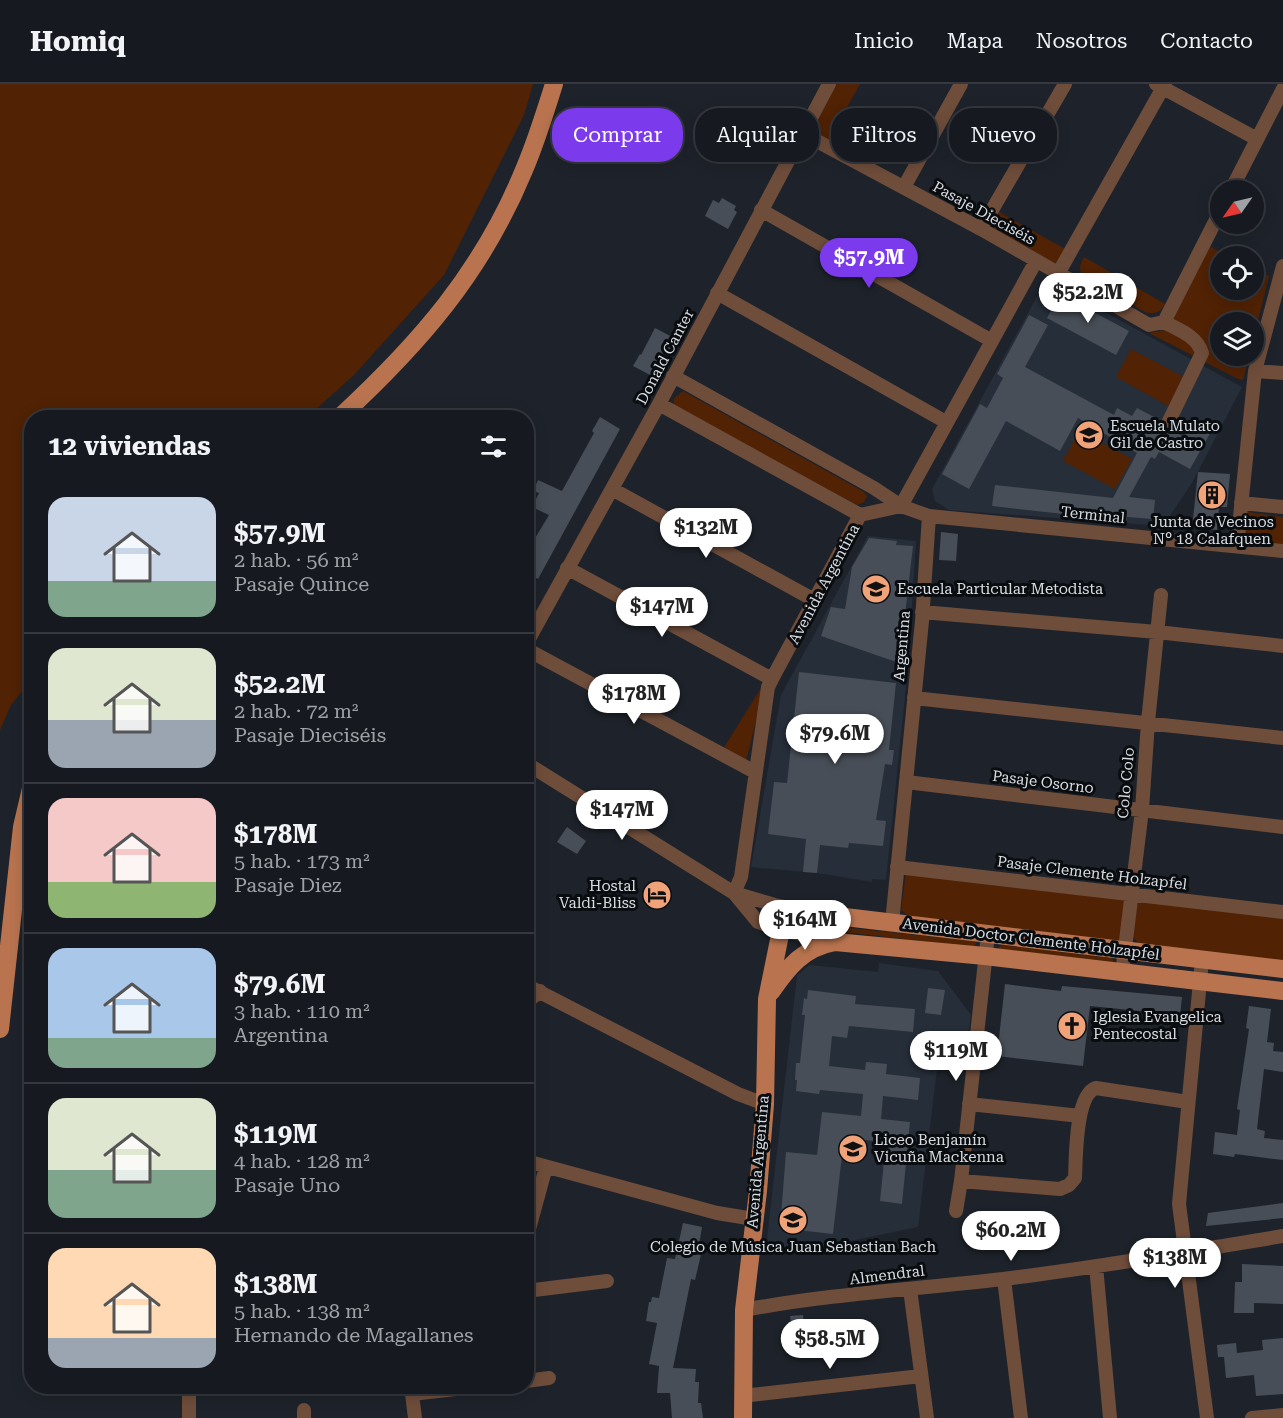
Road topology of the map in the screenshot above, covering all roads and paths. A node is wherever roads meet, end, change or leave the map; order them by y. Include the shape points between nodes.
1 (554, 84) edge
2 (829, 84) edge
3 (961, 84) edge
4 (1065, 84) edge
5 (1161, 85) edge
6 (1283, 89) edge
7 (816, 108) edge
8 (1257, 139) junction
9 (819, 142) edge
10 (787, 162) edge
11 (1236, 180) edge
12 (904, 187) junction
13 (761, 210) junction
14 (981, 229) junction
15 (1210, 232) edge
16 (1036, 261) junction
17 (1283, 266) edge
18 (1059, 272) junction
19 (717, 293) junction
20 (1164, 322) junction
21 (992, 341) junction
22 (1255, 371) junction
23 (1283, 373) edge
24 (673, 376) junction
25 (659, 404) junction
26 (348, 410) edge
27 (1169, 421) dead end
28 (946, 422) junction
29 (612, 489) junction
30 (1241, 503) junction
31 (901, 506) junction
32 (1283, 507) edge
33 (860, 515) junction
34 (929, 516) junction
35 (1237, 546) junction
36 (1283, 551) edge
37 (567, 568) junction
38 (1161, 595) dead end
39 (816, 601) junction
40 (922, 612) junction
41 (534, 629) edge
42 (1157, 632) junction
43 (1283, 646) edge
44 (534, 653) edge
45 (772, 679) junction
46 (914, 698) junction
47 (1148, 722) junction
48 (1283, 738) edge
49 (534, 768) edge
50 (755, 772) junction
51 (906, 782) junction
52 (1142, 810) junction
53 (24, 818) edge
54 (1283, 827) edge
55 (897, 867) junction
56 (734, 893) junction
57 (1131, 895) junction
58 (1283, 912) edge
59 (828, 915) junction
60 (892, 923) junction
61 (781, 930) junction
62 (988, 934) junction
63 (834, 942) junction
64 (1124, 950) junction
65 (985, 956) junction
66 (1202, 960) junction
67 (1283, 969) edge
68 (1122, 973) junction
69 (1200, 982) junction
70 (534, 988) edge
71 (540, 991) junction
72 (1283, 991) edge
73 (534, 996) edge
74 (767, 999) junction
75 (0, 1029) edge
76 (1188, 1102) junction
77 (765, 1104) junction
78 (969, 1104) junction
79 (1080, 1116) junction
80 (534, 1163) edge
81 (546, 1167) junction
82 (961, 1181) junction
83 (534, 1211) edge
84 (956, 1211) dead end
85 (754, 1220) junction
86 (1283, 1236) edge
87 (1186, 1251) junction
88 (1096, 1266) junction
89 (1004, 1279) junction
90 (607, 1281) dead end
91 (910, 1288) junction
92 (534, 1290) edge
93 (744, 1310) junction
94 (921, 1376) junction
95 (549, 1378) dead end
96 (534, 1380) edge
97 (189, 1394) edge
98 (412, 1394) edge
99 (742, 1396) junction
100 (1283, 1415) edge
101 (189, 1418) edge
102 (415, 1418) edge
103 (743, 1418) edge
104 (927, 1418) edge
105 (1021, 1418) edge
106 (1110, 1418) edge
107 (1207, 1418) edge
108 (1252, 1418) edge

1 - 26 main road via 525,170 479,259 419,339
2 - 7 street, Donald Canter
3 - 12 street
4 - 14 street
5 - 8 street
5 - 18 street
6 - 8 street
8 - 11 street
9 - 12 street, Pasaje Dieciséis
10 - 13 street, Donald Canter
12 - 14 street, Pasaje Dieciséis
13 - 19 street, Donald Canter
13 - 21 street
14 - 16 street, Pasaje Dieciséis
15 - 20 street
16 - 18 street, Pasaje Dieciséis
16 - 21 street
17 - 22 street
18 - 20 street, Pasaje Dieciséis via 1149,325
19 - 24 street, Donald Canter
19 - 28 street
20 - 27 street via 1195,340 1202,353
21 - 28 street
22 - 23 street
22 - 30 street
24 - 25 street, Donald Canter
24 - 31 street, Terminal
25 - 29 street, Donald Canter
25 - 33 street
28 - 31 street
29 - 37 street, Donald Canter
29 - 39 street
30 - 32 street
30 - 35 street
31 - 33 street, Avenida Argentina
31 - 34 street, Terminal
33 - 39 street, Avenida Argentina
34 - 35 street, Terminal
34 - 40 street, Argentina
35 - 36 street, Terminal
37 - 41 street, Donald Canter
37 - 45 street
38 - 42 street, Colo Colo
39 - 45 street, Avenida Argentina
40 - 42 street
40 - 46 street, Argentina
42 - 43 street
42 - 47 street, Colo Colo
44 - 50 street
45 - 50 street, Avenida Argentina
46 - 47 street
46 - 51 street, Argentina
47 - 48 street
47 - 52 street, Colo Colo
49 - 56 street, Avenida Doctor Clemente Holzapfel
50 - 56 street, Avenida Argentina via 741,877
51 - 52 street, Pasaje Osorno
51 - 55 street, Argentina
52 - 54 street, Pasaje Osorno
52 - 57 street, Colo Colo
53 - 75 main road
55 - 57 street, Pasaje Clemente Holzapfel
55 - 60 street, Argentina
56 - 59 street
56 - 61 street, Avenida Doctor Clemente Holzapfel via 758,922
57 - 58 street, Pasaje Clemente Holzapfel
57 - 64 street, Colo Colo
59 - 60 main road, Avenida Doctor Clemente Holzapfel
59 - 61 main road, Avenida Doctor Clemente Holzapfel via 803,919
60 - 62 main road, Avenida Doctor Clemente Holzapfel
61 - 63 street, Avenida Doctor Clemente Holzapfel
61 - 74 main road
62 - 64 main road, Avenida Doctor Clemente Holzapfel
62 - 65 street
63 - 65 main road, Avenida Doctor Clemente Holzapfel
63 - 74 main road via 798,957
64 - 66 main road, Avenida Doctor Clemente Holzapfel
64 - 68 street, Colo Colo
65 - 68 main road, Avenida Doctor Clemente Holzapfel
65 - 78 street
66 - 67 main road, Avenida Doctor Clemente Holzapfel
66 - 69 street
68 - 69 main road, Avenida Doctor Clemente Holzapfel
69 - 72 main road, Avenida Doctor Clemente Holzapfel
69 - 76 street
70 - 71 street
71 - 73 street
71 - 77 street via 738,1094
74 - 77 main road, Avenida Argentina
76 - 79 street via 1096,1088 1086,1094
76 - 87 street via 1179,1204
77 - 85 main road, Avenida Argentina
78 - 79 street
78 - 82 street
79 - 82 street via 1075,1178 1069,1185 1060,1189
80 - 81 street
81 - 83 street
81 - 85 street via 717,1214
82 - 84 street
85 - 93 main road, Avenida Argentina
86 - 87 street, Almendral
87 - 88 street, Almendral
87 - 107 street
88 - 89 street, Almendral
88 - 106 street
89 - 91 street, Almendral
89 - 105 street
90 - 92 street
91 - 93 street, Almendral
91 - 94 street
93 - 99 main road, Avenida Argentina
94 - 99 street
94 - 104 street
95 - 96 street
97 - 101 street
98 - 102 street
99 - 103 main road, Avenida Argentina
100 - 108 street

